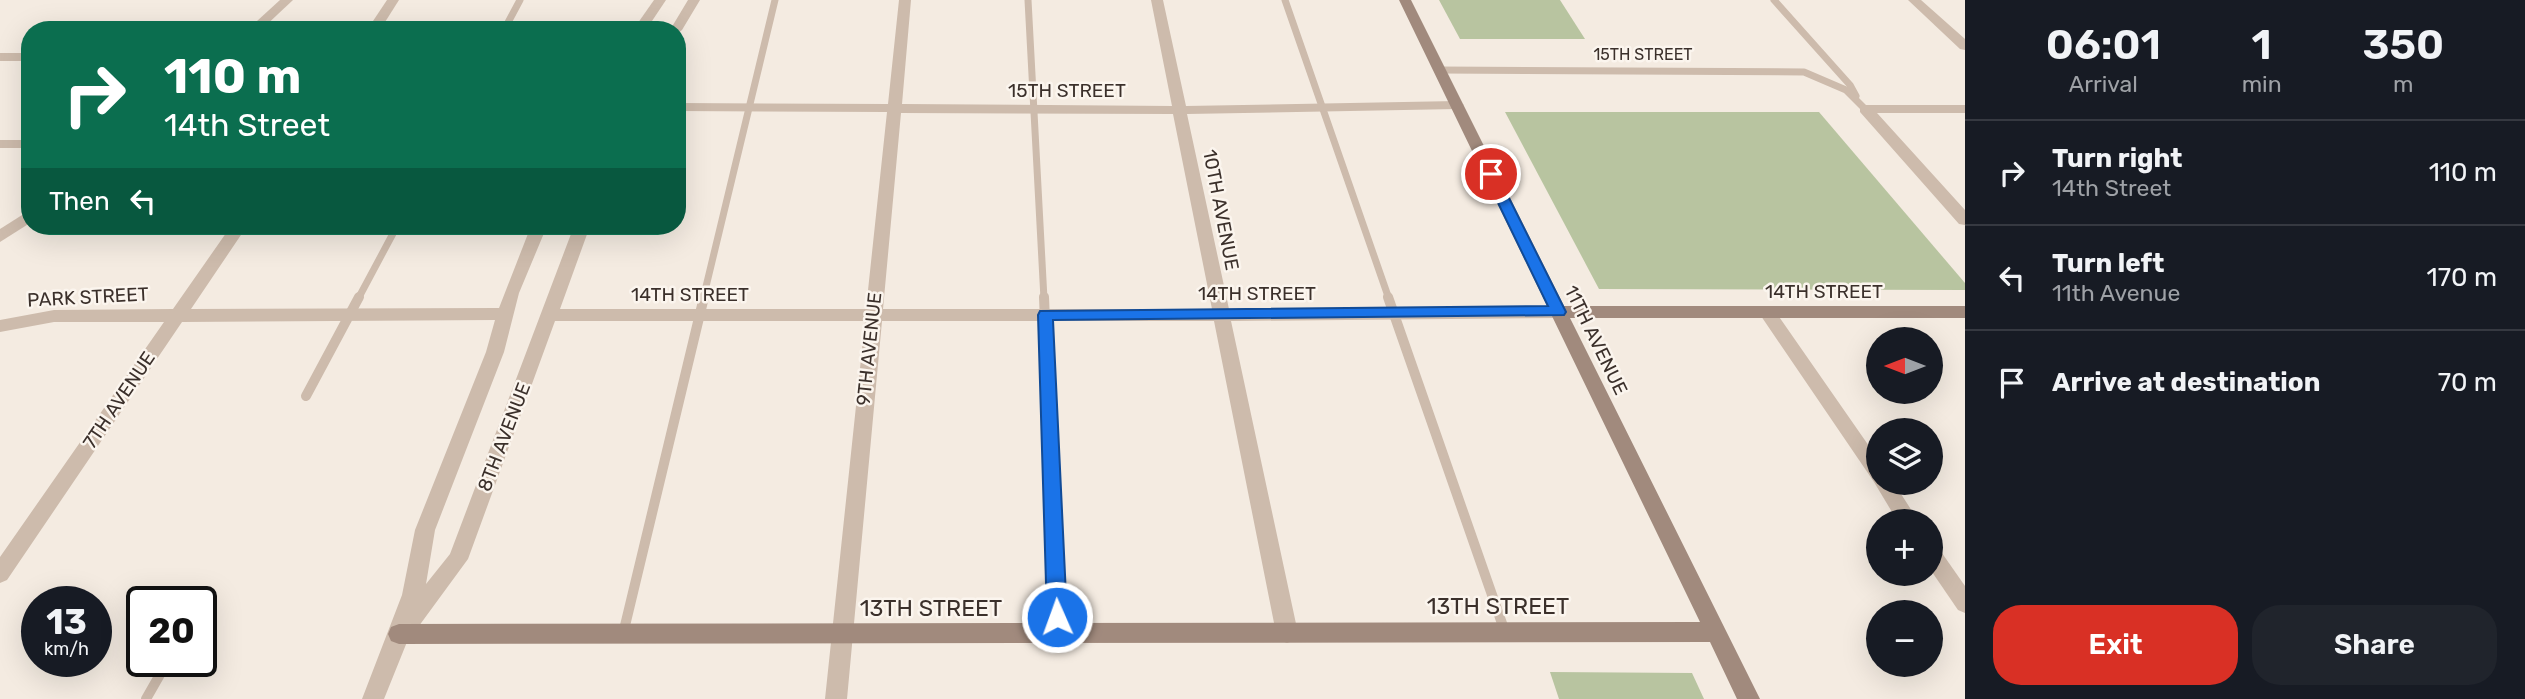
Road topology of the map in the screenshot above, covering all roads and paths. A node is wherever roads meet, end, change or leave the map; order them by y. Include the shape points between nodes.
1 (287, 0) edge
2 (393, 0) edge
3 (520, 0) edge
4 (660, 0) edge
5 (694, 0) edge
6 (775, 0) edge
7 (905, 0) edge
8 (1028, 0) edge
9 (1157, 0) edge
10 (1285, 0) edge
11 (1405, 0) edge
12 (1774, 0) edge
13 (1914, 0) edge
14 (263, 21) edge
15 (379, 21) edge
16 (509, 21) edge
17 (645, 21) edge
18 (681, 21) edge
19 (1965, 46) edge
20 (0, 57) edge
21 (21, 57) edge
22 (1440, 70) junction
23 (1457, 105) junction
24 (686, 107) edge
25 (1321, 107) junction
26 (750, 108) junction
27 (895, 108) junction
28 (1034, 109) junction
29 (1864, 109) junction
30 (1965, 109) edge
31 (1180, 110) junction
32 (0, 144) edge
33 (21, 144) edge
34 (1965, 220) edge
35 (21, 222) edge
36 (233, 235) edge
37 (392, 235) edge
38 (535, 235) edge
39 (579, 235) edge
40 (0, 237) edge
41 (1558, 312) junction
42 (1767, 312) junction
43 (1965, 312) edge
44 (1393, 313) junction
45 (178, 314) junction
46 (349, 314) junction
47 (505, 314) junction
48 (873, 314) junction
49 (550, 315) junction
50 (699, 315) junction
51 (1045, 315) junction
52 (1221, 315) junction
53 (0, 326) edge
54 (306, 396) dead end
55 (1866, 457) edge
56 (1943, 571) edge
57 (0, 574) edge
58 (1965, 603) edge
59 (1505, 632) junction
60 (1716, 632) junction
61 (1287, 633) junction
62 (399, 634) junction
63 (623, 634) junction
64 (1058, 634) junction
65 (841, 635) junction
66 (159, 677) edge
67 (146, 699) edge
68 (373, 699) edge
69 (836, 699) edge
70 (1749, 699) edge

1 - 14 street
2 - 15 street
3 - 16 lane
4 - 17 street
5 - 18 street
6 - 26 lane
7 - 27 street, 9TH AVENUE
8 - 28 lane
9 - 31 street, 10TH AVENUE
10 - 25 lane
11 - 22 street, 11TH AVENUE
12 - 29 lane via 1850,85
13 - 19 street
20 - 21 street
22 - 23 street, 11TH AVENUE
22 - 29 lane, 15TH STREET via 1804,72 1846,90
23 - 25 street, 15TH STREET
23 - 41 street, 11TH AVENUE
24 - 26 street, 15TH STREET
25 - 31 street, 15TH STREET
25 - 44 lane
26 - 27 street, 15TH STREET
26 - 50 lane
27 - 28 street, 15TH STREET
27 - 48 street, 9TH AVENUE
28 - 31 street, 15TH STREET
28 - 51 lane
29 - 30 street
29 - 34 street
31 - 52 street, 10TH AVENUE
32 - 33 street
35 - 40 street
36 - 45 street, 7TH AVENUE
37 - 46 lane
38 - 47 street, 8TH AVENUE
39 - 49 street, 8TH AVENUE
41 - 42 street, 14TH STREET
41 - 44 street, 14TH STREET
41 - 60 street, 11TH AVENUE
42 - 43 street, 14TH STREET
42 - 55 street
44 - 52 street, 14TH STREET
44 - 59 lane
45 - 46 street
45 - 53 street, PARK STREET via 54,316
45 - 57 street, 7TH AVENUE
46 - 47 street
46 - 54 lane
47 - 62 street, 8TH AVENUE via 495,352 425,530 422,561
48 - 50 street, 14TH STREET
48 - 51 street, 14TH STREET
48 - 65 street, 9TH AVENUE
49 - 50 street, 14TH STREET
49 - 62 street, 8TH AVENUE via 458,559
50 - 63 lane
51 - 52 street, 14TH STREET
51 - 64 lane
52 - 61 street, 10TH AVENUE
56 - 58 street
59 - 60 street, 13TH STREET
59 - 61 street, 13TH STREET
60 - 70 street, 11TH AVENUE
61 - 64 street, 13TH STREET
62 - 63 street, 13TH STREET
62 - 68 street, 8TH AVENUE
63 - 65 street, 13TH STREET
64 - 65 street, 13TH STREET
65 - 69 street, 9TH AVENUE
66 - 67 lane

